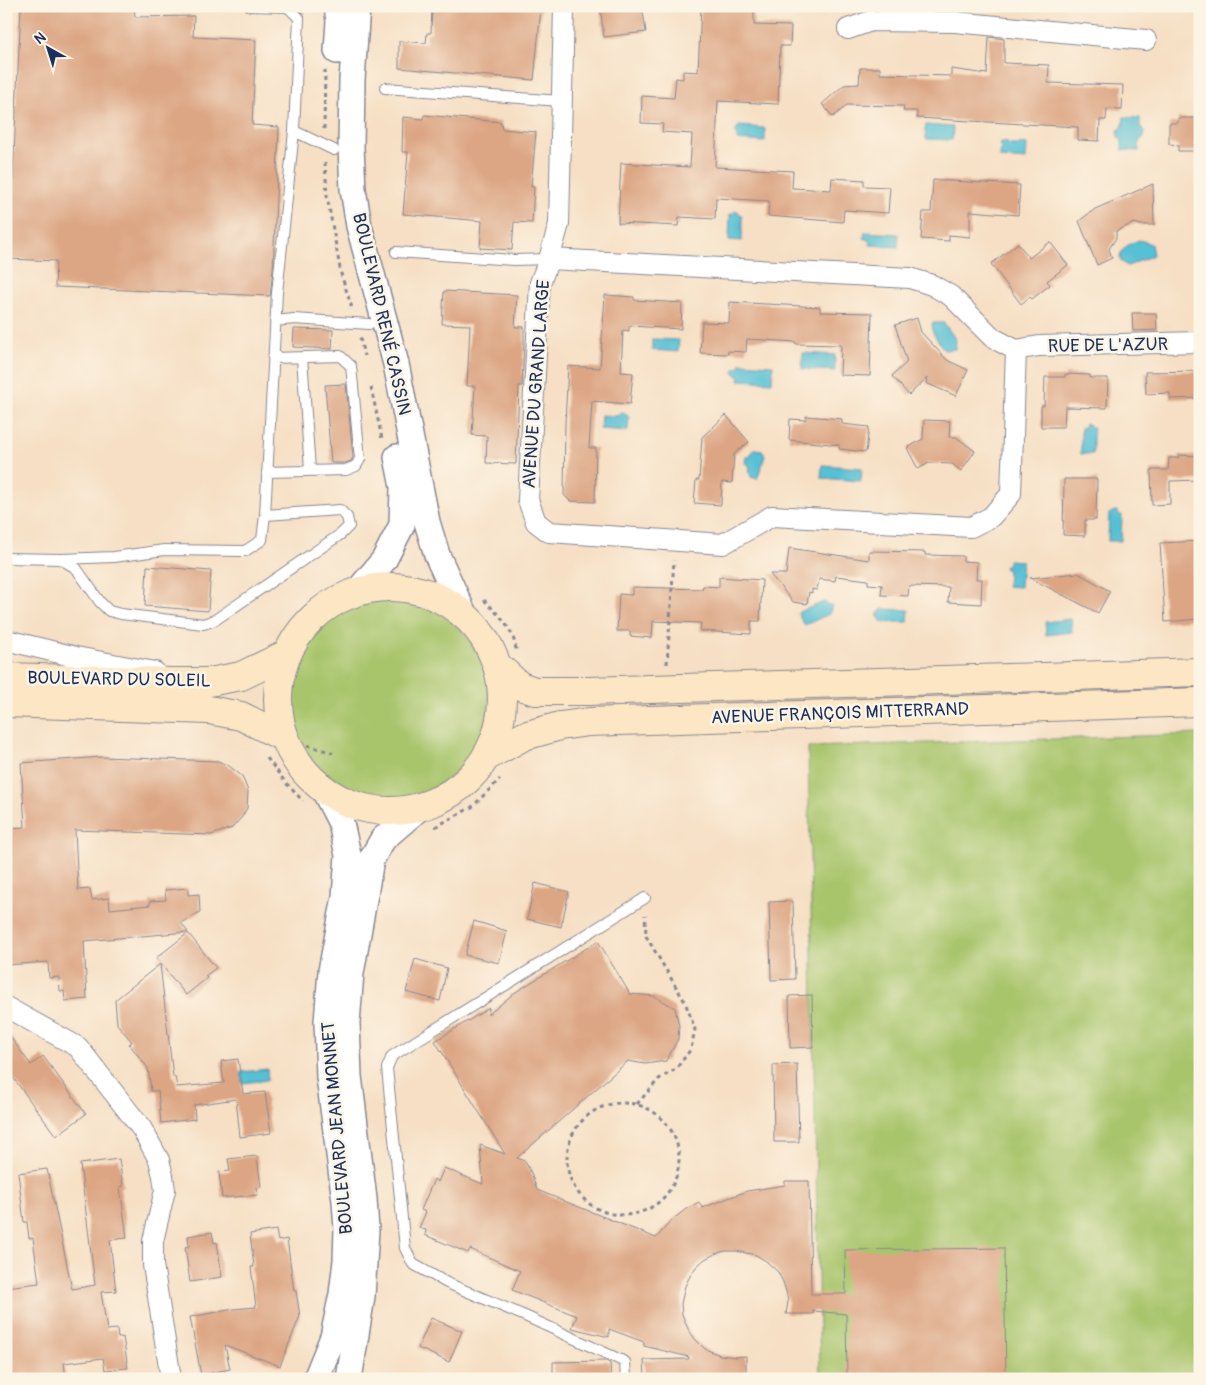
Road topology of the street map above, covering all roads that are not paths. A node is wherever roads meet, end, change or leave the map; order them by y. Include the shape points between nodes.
1 (250, 6) edge
2 (337, 6) edge
3 (357, 6) edge
4 (564, 6) edge
5 (954, 14) edge
6 (848, 29) dead end
7 (1146, 40) dead end
8 (385, 88) dead end
9 (562, 101) junction
10 (294, 131) junction
11 (334, 150) junction
12 (396, 252) dead end
13 (549, 259) junction
14 (275, 322) junction
15 (369, 324) junction
16 (1200, 342) edge
17 (1016, 350) junction
18 (302, 357) junction
19 (273, 358) junction
20 (310, 470) junction
21 (267, 472) junction
22 (265, 515) junction
23 (6, 558) edge
24 (61, 559) junction
25 (357, 592) junction
26 (472, 605) junction
27 (6, 640) edge
28 (287, 654) junction
29 (507, 660) junction
30 (1200, 672) edge
31 (6, 677) edge
32 (209, 682) junction
33 (1200, 702) edge
34 (6, 703) edge
35 (274, 745) junction
36 (488, 756) junction
37 (315, 797) junction
38 (419, 808) junction
39 (644, 898) road end
40 (6, 1007) edge
41 (171, 1379) edge
42 (316, 1379) edge
43 (349, 1379) edge
44 (626, 1379) edge

1 - 10 lane via 288,7 299,18
2 - 11 street, BOULEVARD RENÉ CASSIN
3 - 26 street, BOULEVARD RENÉ CASSIN via 351,147 359,226 396,364 427,522 437,556
4 - 9 street, AVENUE DU GRAND LARGE
5 - 6 street via 871,21
5 - 7 street
8 - 9 lane
9 - 13 street, AVENUE DU GRAND LARGE via 558,224
10 - 11 lane
10 - 14 lane
11 - 15 street, BOULEVARD RENÉ CASSIN via 344,229
12 - 13 lane via 514,260
13 - 17 street via 910,278 932,284 951,296 993,338
13 - 17 street, AVENUE DU GRAND LARGE via 540,283 528,500 536,522 549,532 723,544 772,516 971,528 991,517 1010,494
14 - 15 lane via 294,319
14 - 19 lane
15 - 25 street, BOULEVARD RENÉ CASSIN via 403,487 402,525 384,560
16 - 17 street, RUE DE L'AZUR via 1040,346
18 - 19 lane
18 - 20 lane
18 - 20 lane via 340,356 351,366 360,458 356,466 346,470
19 - 21 lane
20 - 21 lane
21 - 22 lane
22 - 24 lane via 262,540 245,551 164,550 114,557
22 - 24 lane via 340,510 347,517 349,526 215,620 203,624 109,611 76,568
23 - 24 lane
25 - 26 main road via 384,587 412,589
25 - 28 main road via 328,606 304,627
26 - 29 main road via 484,637
27 - 32 street
28 - 32 main road, BOULEVARD DU SOLEIL via 241,676
28 - 35 main road via 279,682
29 - 30 main road, AVENUE FRANÇOIS MITTERRAND via 520,686 534,691
29 - 36 main road via 499,727
31 - 32 main road, BOULEVARD DU SOLEIL
33 - 36 main road, AVENUE FRANÇOIS MITTERRAND via 590,722 524,736
34 - 35 main road, BOULEVARD DU SOLEIL via 208,710 241,716
35 - 37 main road via 294,758 308,775
36 - 38 main road via 470,779 446,796
37 - 38 main road via 370,810
37 - 42 street, BOULEVARD JEAN MONNET via 341,823 348,855 327,1022 329,1077 345,1201 346,1261 332,1337
38 - 43 street, BOULEVARD JEAN MONNET via 383,839 370,860 351,973 347,1023 349,1076 366,1230 362,1296
39 - 44 lane via 392,1056 387,1068 405,1248 413,1264 447,1283 625,1362
40 - 41 street via 78,1047 142,1129 159,1160 165,1190 152,1253

